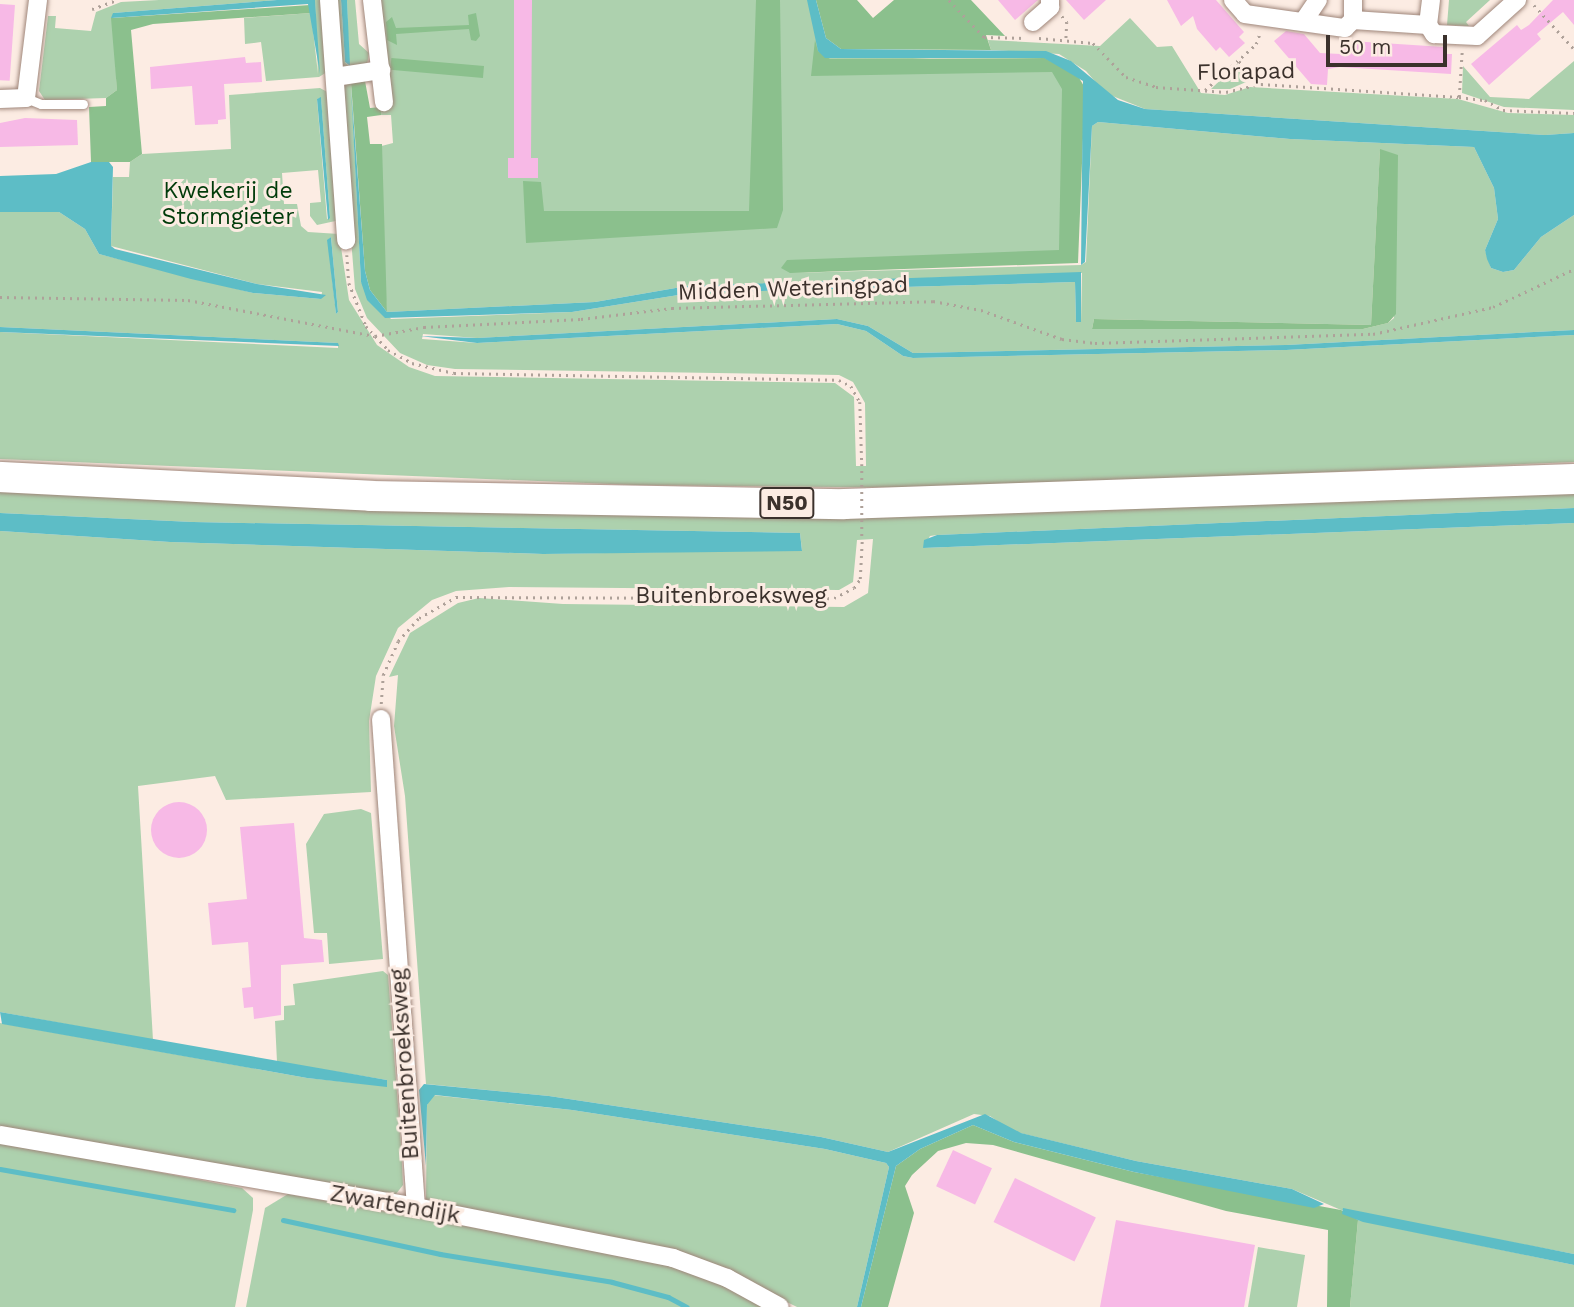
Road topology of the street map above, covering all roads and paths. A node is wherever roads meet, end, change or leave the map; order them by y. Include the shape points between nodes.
1 (38, 0) edge
2 (117, 0) edge
3 (329, 0) edge
4 (949, 0) edge
5 (1233, 0) edge
6 (1318, 0) edge
7 (1353, 0) edge
8 (1431, 0) edge
9 (1517, 0) edge
10 (1530, 0) edge
11 (1050, 3) edge
12 (373, 6) edge
13 (92, 9) dead end
14 (1265, 16) junction
15 (1305, 19) junction
16 (1353, 20) junction
17 (1032, 22) dead end
18 (1429, 25) junction
19 (1462, 36) junction
20 (1066, 39) junction
21 (1574, 50) edge
22 (1239, 60) junction
23 (381, 70) junction
24 (335, 77) junction
25 (1261, 84) junction
26 (1205, 90) junction
27 (1459, 97) junction
28 (26, 98) junction
29 (0, 99) edge
30 (384, 103) dead end
31 (83, 104) dead end
32 (1574, 113) edge
33 (346, 240) joint
34 (1574, 269) edge
35 (0, 297) edge
36 (375, 336) junction
37 (0, 467) edge
38 (1574, 469) edge
39 (0, 477) edge
40 (1574, 479) edge
41 (381, 719) joint
42 (0, 1135) edge
43 (416, 1207) junction
44 (780, 1307) edge

1 - 28 street
2 - 13 path
3 - 24 street
4 - 20 path, Florapad via 984,37
5 - 14 street via 1245,14
6 - 15 street
7 - 16 street
8 - 18 street
9 - 19 street via 1477,36
10 - 21 path
11 - 17 street
11 - 20 path via 1068,22
12 - 23 street
14 - 15 street
14 - 22 path via 1256,44
15 - 16 street via 1312,26 1345,28
16 - 18 street
18 - 19 street via 1434,34
19 - 27 path
20 - 26 path, Florapad via 1093,43 1117,70 1139,83
22 - 25 path
22 - 26 path
23 - 24 street
23 - 30 street
24 - 33 street
25 - 26 path, Florapad via 1226,92
25 - 27 path, Florapad
27 - 32 path, Florapad via 1485,100 1503,110
28 - 29 street
28 - 31 lane via 41,104
33 - 36 path, Buitenbroeksweg via 354,301
34 - 36 path, Midden Weteringpad via 1501,304 1373,334 1096,343 1062,339 965,305 919,300 672,308 581,319 435,326
35 - 36 path, Midden Weteringpad via 188,300
36 - 41 path, Buitenbroeksweg, bridge via 401,358 454,373 839,380 851,386 860,402 862,464 860,579 854,588 834,598 475,593 456,597 419,618 392,650 383,675
37 - 38 highway, N50 via 369,486 829,493 1065,490
39 - 40 highway, N50 via 371,496 830,504 1065,500
41 - 43 street, Buitenbroeksweg
42 - 43 street, Zwartendijk
43 - 44 street, Zwartendijk via 673,1258 727,1278

